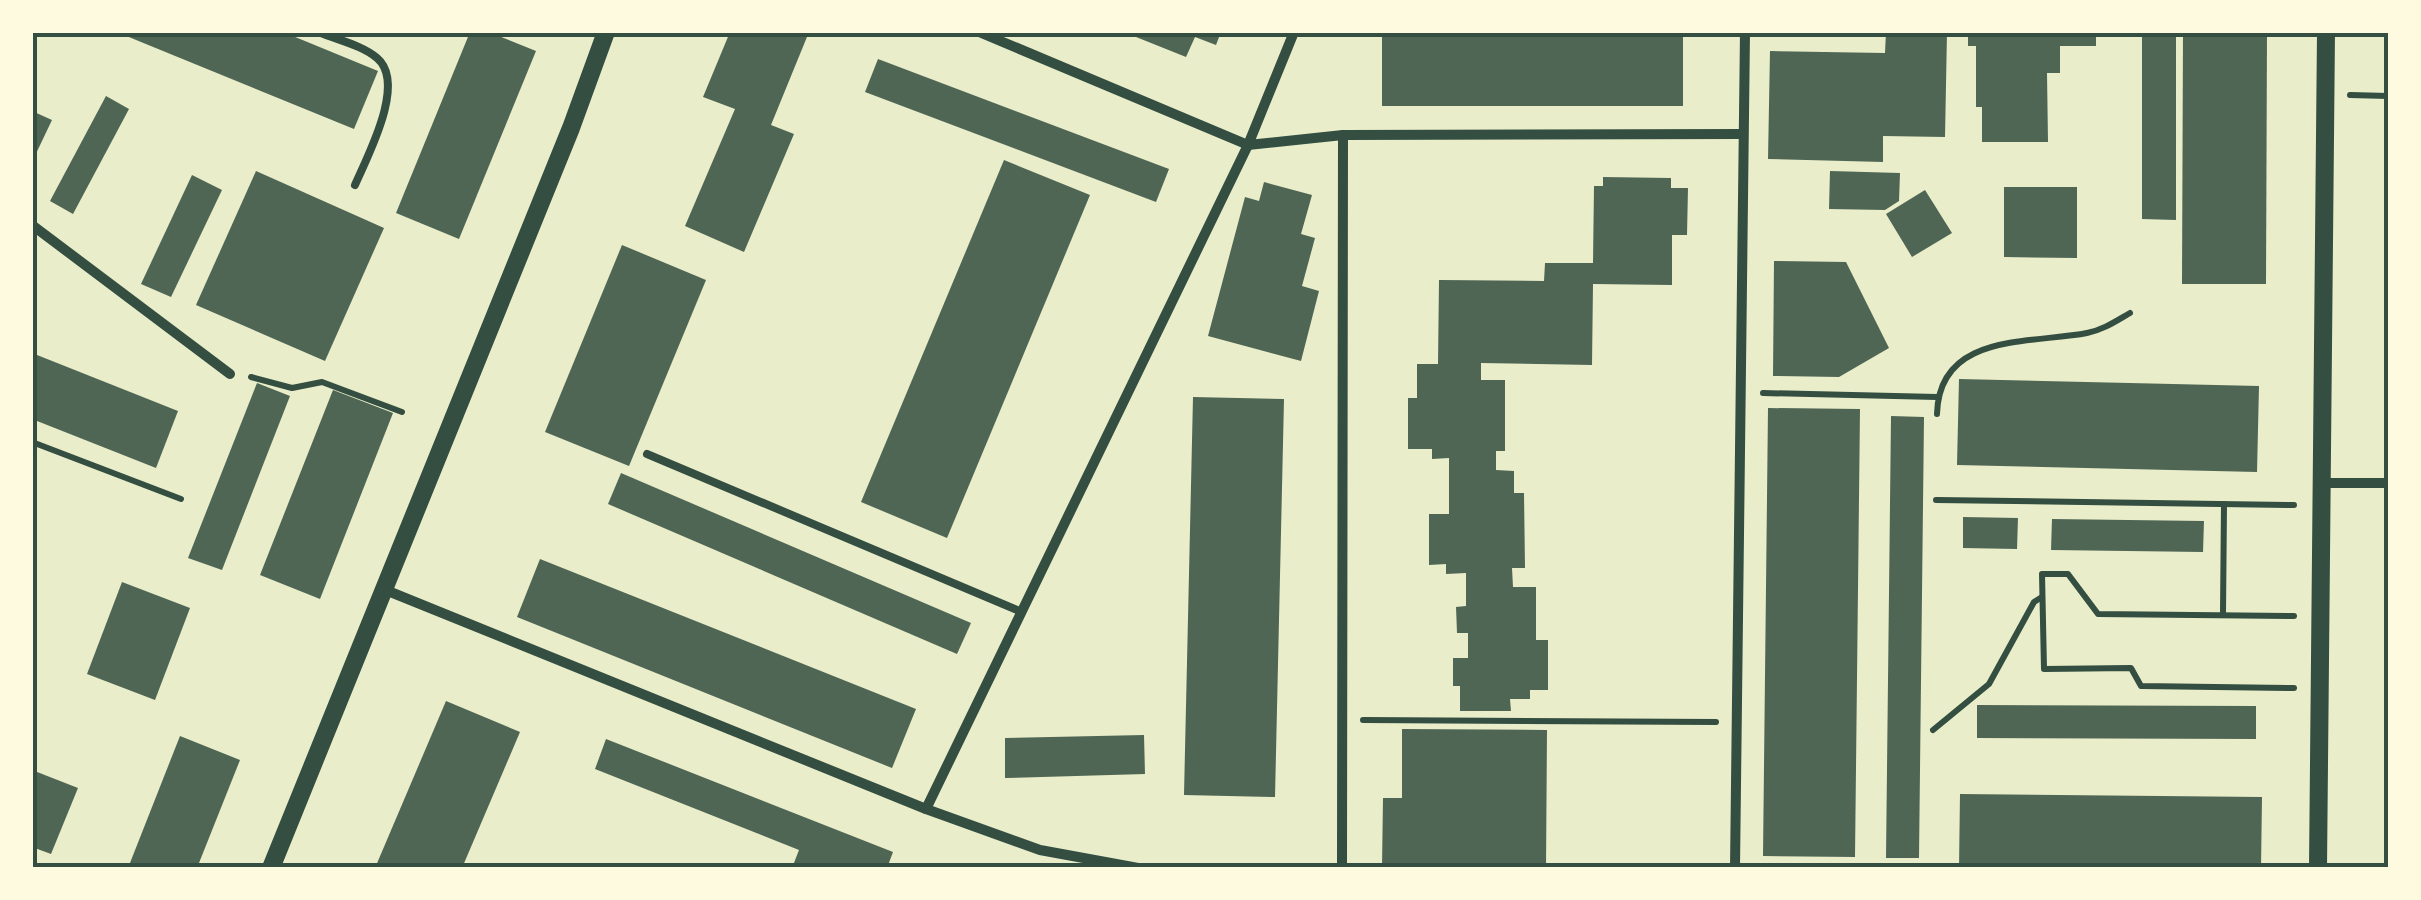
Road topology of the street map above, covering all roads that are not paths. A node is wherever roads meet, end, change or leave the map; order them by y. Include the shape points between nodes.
1 (319, 32) edge
2 (606, 32) edge
3 (979, 32) edge
4 (1294, 32) edge
5 (1746, 32) edge
6 (2326, 32) edge
7 (1744, 134) junction
8 (1344, 135) junction
9 (1248, 145) junction
10 (355, 185) dead end
11 (32, 226) edge
12 (230, 374) road end
13 (647, 454) dead end
14 (2322, 483) junction
15 (2388, 484) edge
16 (383, 589) junction
17 (1022, 612) junction
18 (926, 809) junction
19 (271, 868) edge
20 (1138, 868) edge
21 (1342, 868) edge
22 (1735, 868) edge
23 (2318, 868) edge

1 - 10 lane via 373,54 387,77 384,115
2 - 16 street
3 - 9 street
4 - 9 street
5 - 7 street
6 - 14 street
7 - 8 street
7 - 22 street
8 - 9 street
8 - 21 street
9 - 17 street
11 - 12 street
13 - 17 lane
14 - 15 street
14 - 23 street
16 - 18 street
16 - 19 street
17 - 18 street
18 - 20 street via 1040,850

